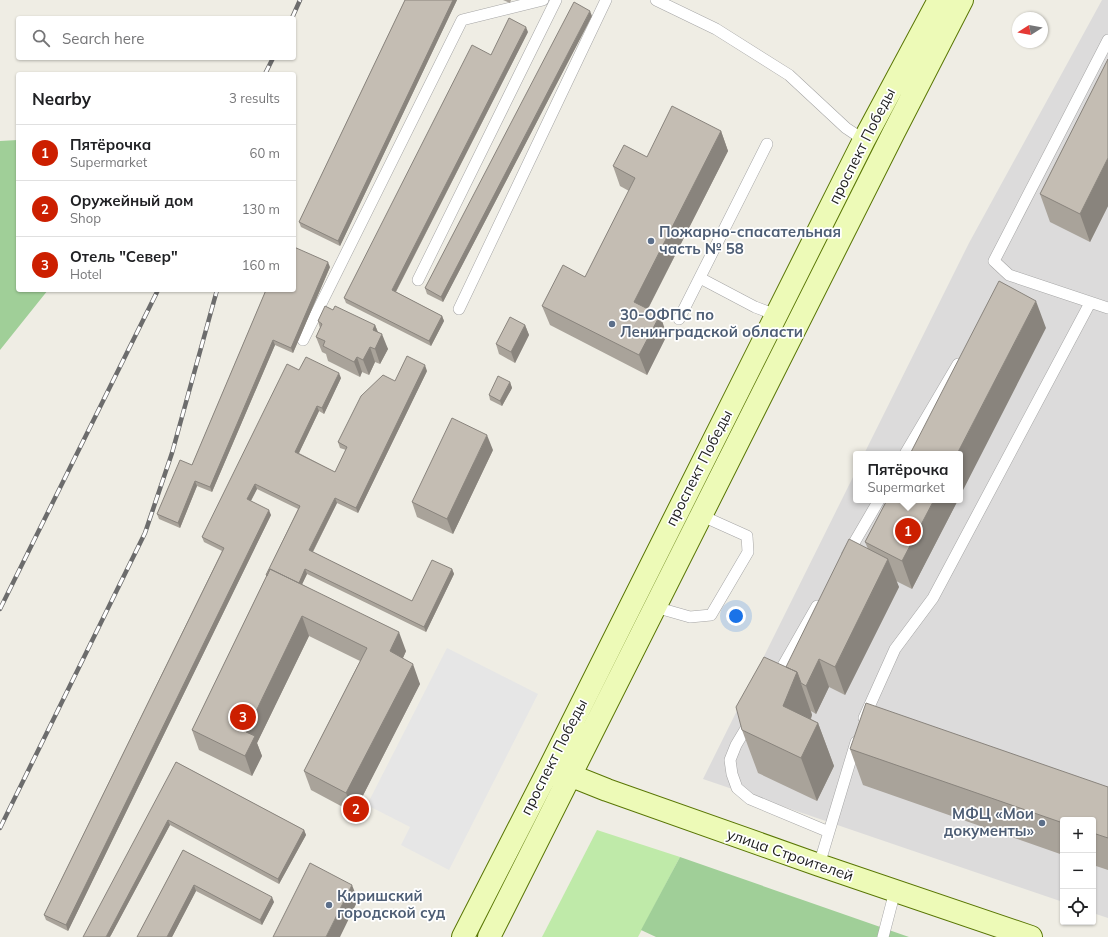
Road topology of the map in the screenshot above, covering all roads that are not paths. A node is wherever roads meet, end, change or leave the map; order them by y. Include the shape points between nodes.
1 (543, 0) edge
2 (556, 0) edge
3 (606, 0) edge
4 (656, 0) edge
5 (939, 0) edge
6 (962, 0) edge
7 (1108, 40) edge
8 (864, 140) junction
9 (767, 144) dead end
10 (1009, 275) junction
11 (700, 278) junction
12 (418, 280) dead end
13 (1003, 285) edge
14 (1090, 303) junction
15 (1108, 308) edge
16 (459, 309) dead end
17 (776, 315) junction
18 (679, 319) dead end
19 (303, 340) dead end
20 (964, 353) edge
21 (907, 451) edge
22 (876, 503) edge
23 (681, 505) junction
24 (701, 515) junction
25 (843, 561) edge
26 (823, 596) edge
27 (655, 607) junction
28 (772, 684) edge
29 (756, 711) edge
30 (550, 767) junction
31 (570, 776) junction
32 (829, 832) junction
33 (819, 866) junction
34 (895, 891) junction
35 (463, 937) edge
36 (489, 937) edge
37 (883, 937) edge
38 (1031, 937) edge

1 - 19 lane via 462,20
2 - 12 lane
3 - 16 lane
4 - 8 lane via 716,29 789,75 846,128
5 - 8 main road, проспект Победы
6 - 24 main road, проспект Победы
7 - 10 lane via 994,261
8 - 17 main road, проспект Победы
9 - 11 lane
10 - 13 lane
10 - 14 lane
11 - 17 lane
11 - 18 lane
14 - 15 lane
14 - 32 lane via 933,598 895,649
17 - 23 main road, проспект Победы
20 - 21 lane
22 - 25 lane
23 - 24 lane
23 - 30 main road, проспект Победы
24 - 27 main road, проспект Победы
24 - 27 lane via 747,536 748,552 711,615 690,617
26 - 28 lane
27 - 31 main road, проспект Победы
29 - 32 lane via 730,760 737,788 750,799
30 - 31 main road, улица Строителей
30 - 35 main road, проспект Победы
31 - 33 main road, улица Строителей
31 - 36 main road, проспект Победы
32 - 33 lane
33 - 34 main road, улица Строителей
34 - 37 lane
34 - 38 main road, улица Строителей

